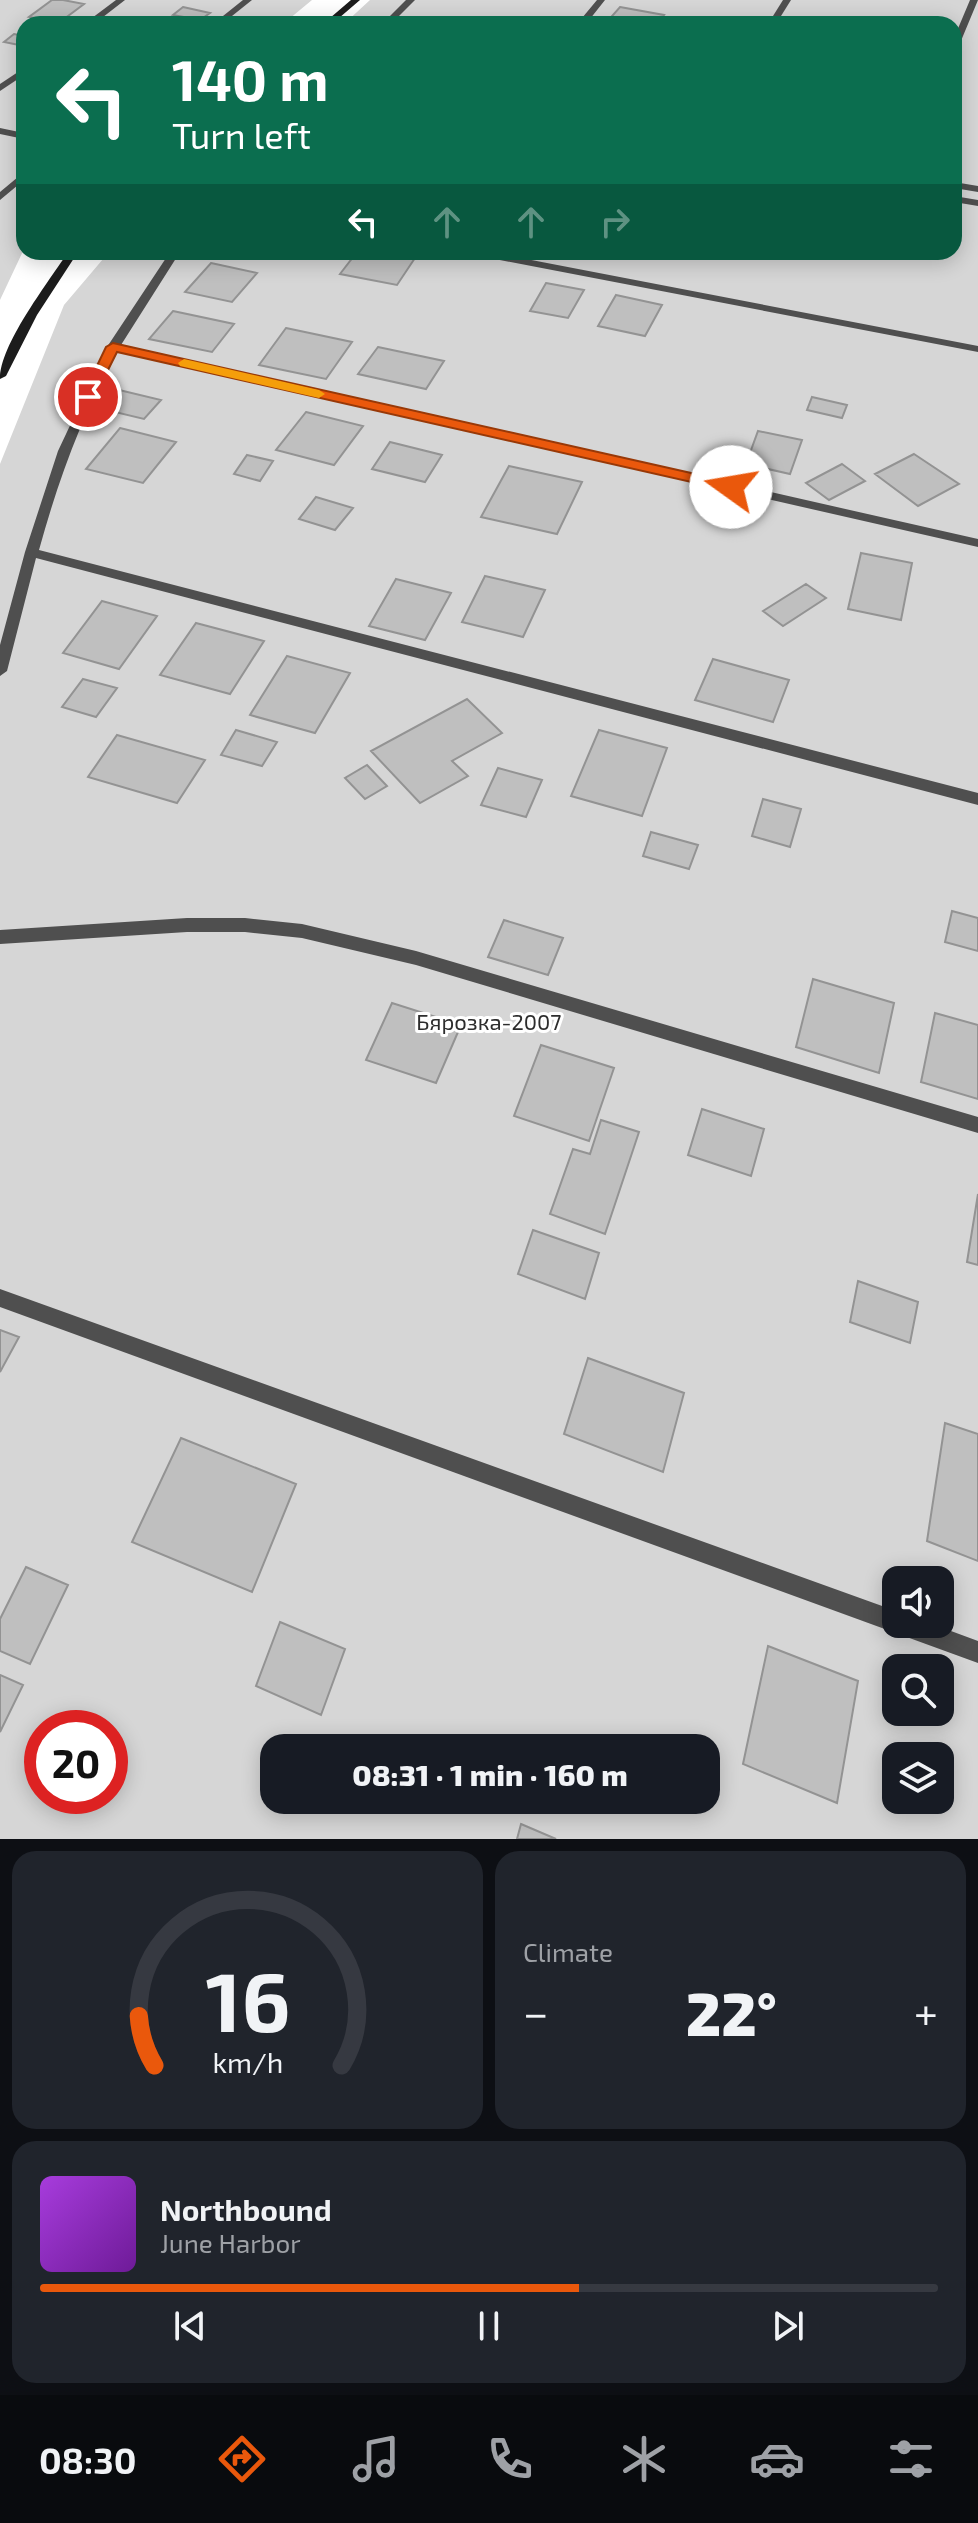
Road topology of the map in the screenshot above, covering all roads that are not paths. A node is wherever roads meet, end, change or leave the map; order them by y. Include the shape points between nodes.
1 (121, 0) edge
2 (248, 0) edge
3 (356, 0) edge
4 (411, 0) edge
5 (601, 0) edge
6 (974, 0) edge
7 (99, 16) edge
8 (227, 16) edge
9 (337, 16) edge
10 (394, 16) edge
11 (588, 16) edge
12 (962, 29) edge
13 (16, 182) edge
14 (0, 197) edge
15 (68, 260) edge
16 (170, 260) edge
17 (516, 260) edge
18 (113, 347) junction
19 (978, 349) edge
20 (0, 376) edge
21 (978, 543) edge
22 (31, 552) junction
23 (0, 671) edge
24 (978, 799) edge
25 (0, 937) edge
26 (978, 1125) edge
27 (0, 1298) edge
28 (882, 1617) edge
29 (940, 1638) edge
30 (978, 1652) edge

1 - 7 lane
2 - 8 lane
3 - 9 street
4 - 10 lane
5 - 11 lane
6 - 12 lane
13 - 14 lane
15 - 20 street
16 - 18 lane
17 - 19 lane
18 - 21 lane
18 - 22 lane via 76,422
22 - 23 lane
22 - 24 lane
25 - 26 lane via 187,925 316,933
27 - 28 lane
29 - 30 lane

